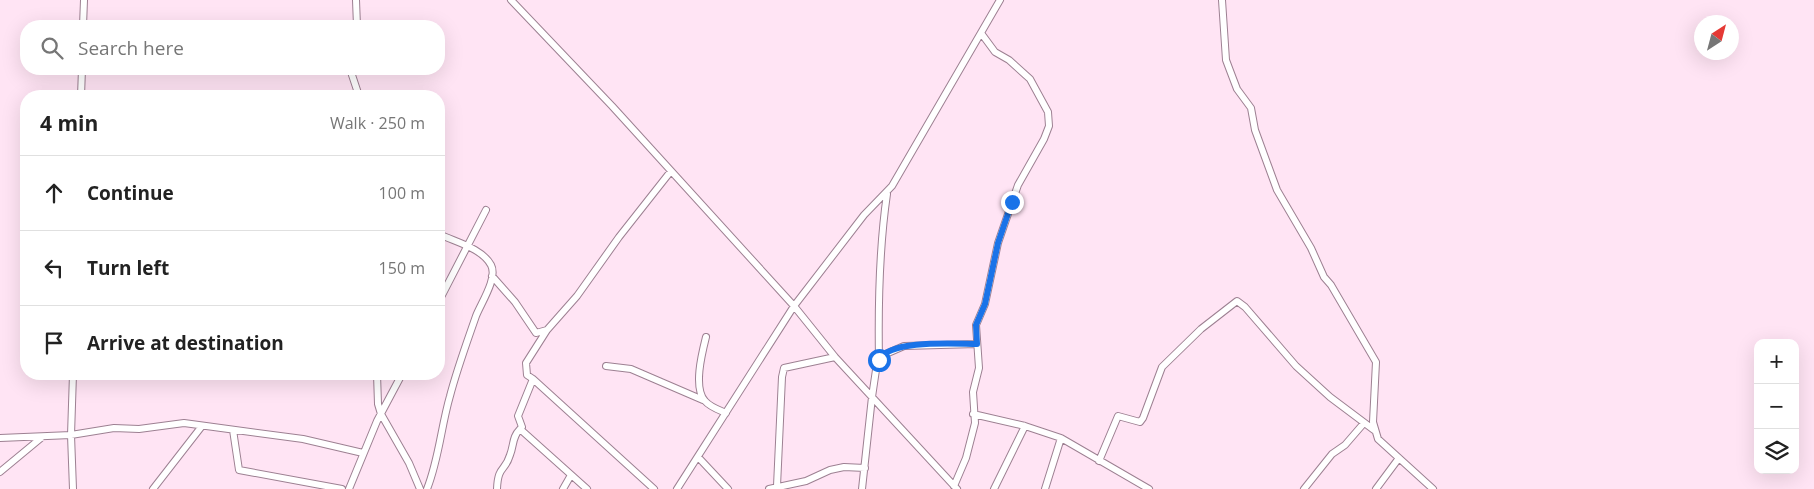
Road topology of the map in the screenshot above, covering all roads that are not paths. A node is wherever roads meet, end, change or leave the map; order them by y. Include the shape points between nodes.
1 (84, 0) edge
2 (356, 0) edge
3 (511, 0) edge
4 (1000, 0) edge
5 (1222, 0) edge
6 (83, 20) edge
7 (357, 20) edge
8 (981, 33) junction
9 (82, 75) edge
10 (352, 75) edge
11 (81, 90) edge
12 (356, 90) edge
13 (671, 171) junction
14 (887, 192) junction
15 (486, 210) dead end
16 (445, 237) edge
17 (466, 246) junction
18 (492, 276) junction
19 (445, 289) edge
20 (794, 306) junction
21 (547, 330) junction
22 (706, 338) dead end
23 (977, 344) junction
24 (835, 357) junction
25 (879, 360) junction
26 (606, 366) dead end
27 (533, 379) junction
28 (73, 380) edge
29 (377, 380) edge
30 (399, 380) edge
31 (872, 397) junction
32 (704, 400) junction
33 (726, 413) junction
34 (381, 414) junction
35 (973, 414) junction
36 (1364, 423) junction
37 (202, 426) junction
38 (1025, 426) junction
39 (520, 429) junction
40 (233, 430) junction
41 (1374, 430) junction
42 (71, 435) junction
43 (0, 438) edge
44 (41, 438) junction
45 (1061, 438) junction
46 (363, 453) junction
47 (698, 457) junction
48 (1399, 458) junction
49 (1099, 461) junction
50 (865, 468) junction
51 (0, 472) edge
52 (571, 475) junction
53 (777, 486) junction
54 (956, 487) edge
55 (73, 489) edge
56 (153, 489) edge
57 (342, 489) edge
58 (349, 489) edge
59 (420, 489) edge
60 (427, 489) edge
61 (497, 489) edge
62 (563, 489) edge
63 (587, 489) edge
64 (654, 489) edge
65 (677, 489) edge
66 (728, 489) edge
67 (769, 489) edge
68 (862, 489) edge
69 (994, 489) edge
70 (1045, 489) edge
71 (1149, 489) edge
72 (1304, 489) edge
73 (1376, 489) edge
74 (1433, 489) edge

1 - 6 street
2 - 7 street
3 - 13 street
4 - 8 street
5 - 41 street via 1226,60 1237,90 1251,108 1255,130 1278,190 1324,277 1376,362
8 - 14 street
8 - 23 street via 995,52 1030,79 1048,112 1049,126 1018,185 1006,219 985,304 976,325
9 - 11 street
10 - 12 street
13 - 20 street
13 - 21 street via 577,296
14 - 20 street via 864,215
14 - 25 street via 878,312
15 - 17 street
16 - 17 street
17 - 18 street via 492,266
17 - 19 street
18 - 21 street via 536,333
18 - 60 street via 450,395 435,468
20 - 24 street
20 - 33 street
21 - 27 street via 526,363 527,375
22 - 32 street via 700,366 700,391
23 - 25 street via 904,346 888,352
23 - 35 street via 979,368 973,392
24 - 31 street
24 - 53 street via 784,368
25 - 31 street
26 - 32 street via 631,369
27 - 39 street via 518,416
27 - 64 street
28 - 42 street
29 - 34 street
30 - 34 street
31 - 50 street
31 - 54 street
32 - 33 street
33 - 47 street
34 - 46 street
34 - 59 street
35 - 38 street
35 - 54 street via 975,423
36 - 41 street
36 - 49 street via 1296,366 1237,301 1201,329 1162,367 1140,422 1118,416
36 - 72 street via 1345,445 1332,454
37 - 40 street
37 - 42 street via 170,423
37 - 56 street
38 - 45 street
38 - 69 street
39 - 52 street
39 - 61 street via 512,442 510,456 498,472
40 - 46 street via 303,439
40 - 57 street via 239,470
41 - 48 street via 1378,439
42 - 44 street
42 - 55 street
43 - 44 street
44 - 51 street
45 - 49 street
45 - 70 street
46 - 58 street
47 - 65 street
47 - 66 street
48 - 73 street
48 - 74 street
49 - 71 street
50 - 53 street via 844,466 806,481
50 - 68 street
52 - 62 street
52 - 63 street
53 - 67 street

